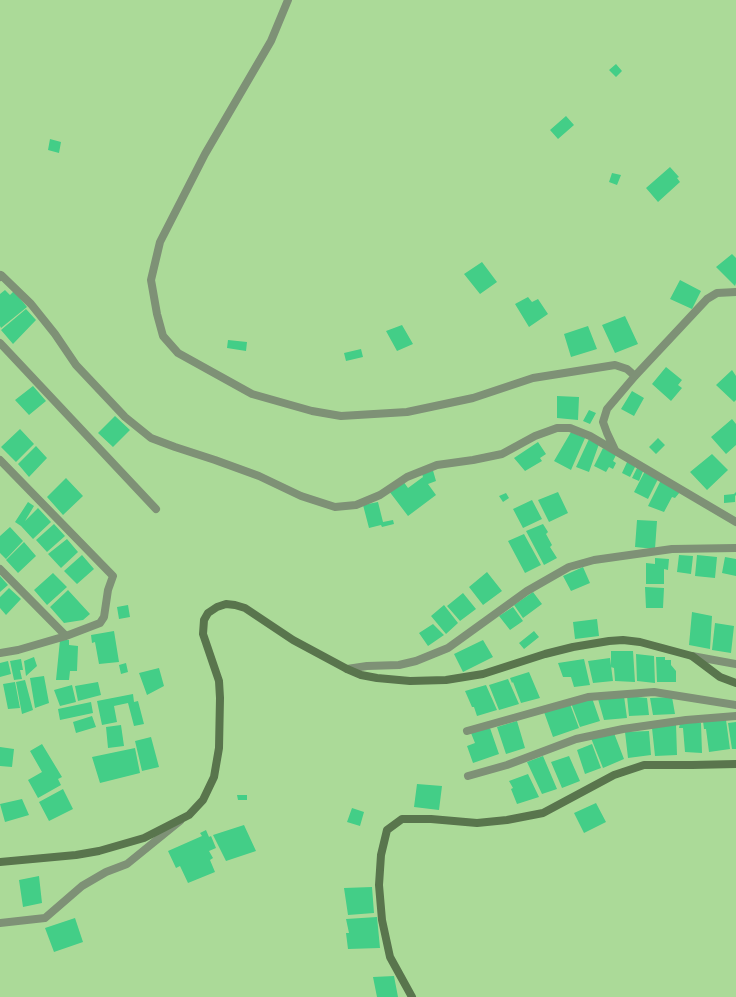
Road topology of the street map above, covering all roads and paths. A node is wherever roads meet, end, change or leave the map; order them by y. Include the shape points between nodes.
1 (288, 0) edge
2 (0, 277) edge
3 (736, 292) edge
4 (0, 343) edge
5 (635, 376) junction
6 (615, 451) junction
7 (0, 460) edge
8 (156, 509) dead end
9 (736, 522) edge
10 (736, 548) edge
11 (0, 569) edge
12 (66, 636) junction
13 (0, 653) edge
14 (692, 656) junction
15 (736, 664) edge
16 (347, 669) junction
17 (736, 683) edge
18 (736, 705) edge
19 (736, 716) edge
20 (466, 731) dead end
21 (736, 764) edge
22 (468, 776) dead end
23 (189, 814) junction
24 (0, 862) edge
25 (0, 923) edge
26 (412, 997) edge

1 - 5 street via 271,41 205,154 160,242 151,280 163,336 178,353 252,394 341,416 407,412 473,398 533,378 615,365 627,369
2 - 6 street via 1,275 31,304 76,365 126,417 151,438 222,462 301,496 335,507 356,505 374,498 407,477 437,465 502,454 535,436 557,428 570,428
3 - 5 street via 717,293 707,299
4 - 8 street
5 - 6 street via 607,410 603,422
6 - 9 street
7 - 12 street via 113,576 104,617 100,623
10 - 16 street via 672,549 594,560 569,567 527,591 448,648 399,665
11 - 12 street
12 - 13 street
14 - 15 street
14 - 16 main road via 623,640 573,647 484,674 446,680 410,681 376,678
14 - 17 main road via 720,677
16 - 23 main road via 293,640 245,608 226,604 208,613 204,620 203,634 219,681 219,748 214,777 203,800
18 - 20 street via 654,692 588,697
19 - 22 street via 623,729 576,739 507,765
21 - 26 main road via 644,765 614,775 543,813 507,820 476,823 402,819 387,830 381,855 379,885 382,920 390,957
23 - 24 main road via 144,838 99,851
23 - 25 street via 127,864 106,872 82,886 45,918

